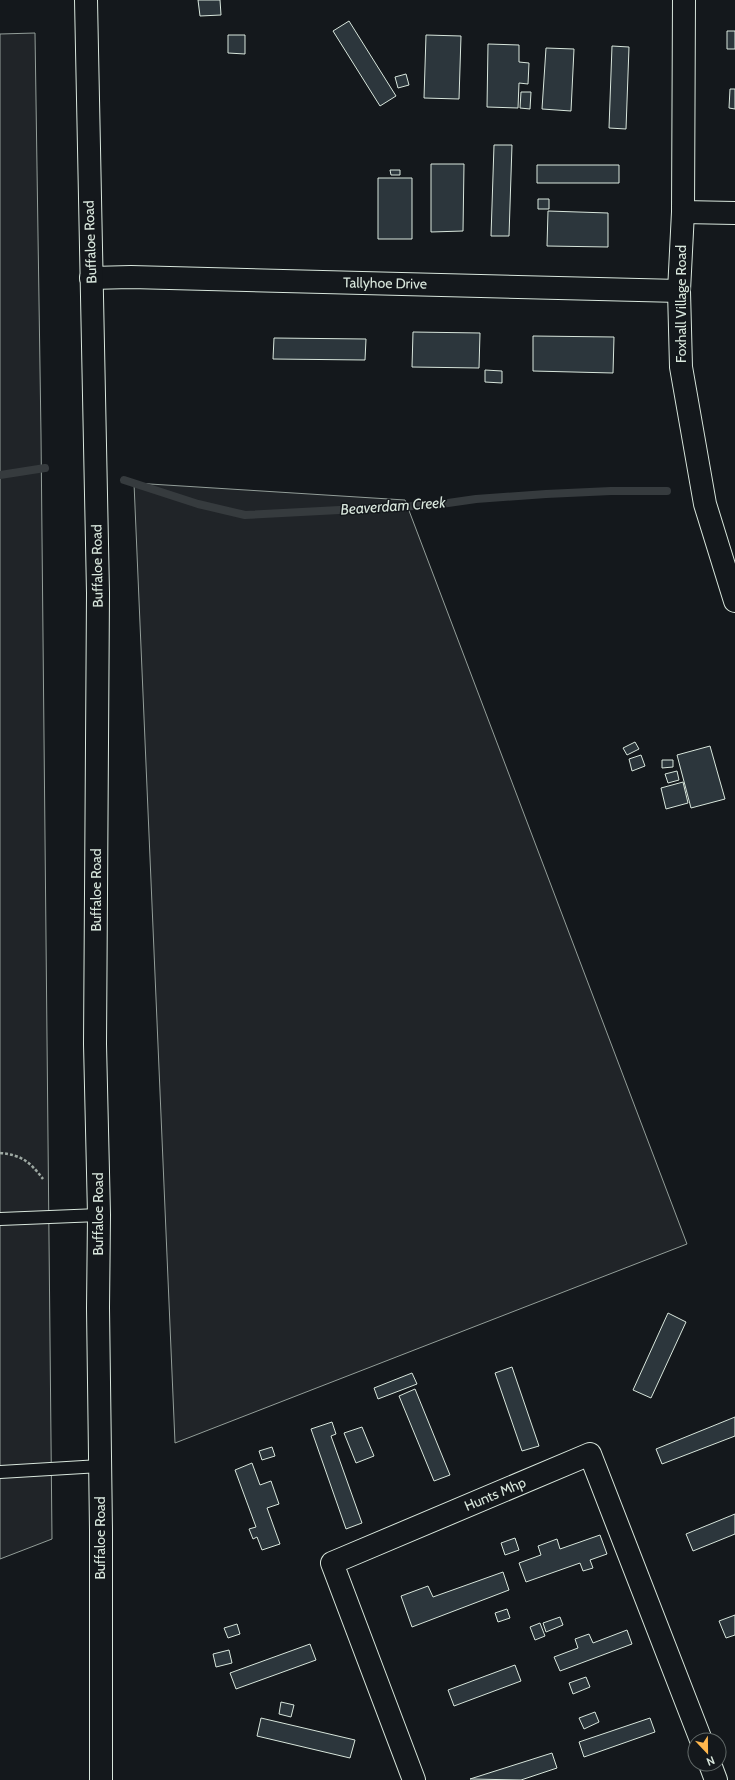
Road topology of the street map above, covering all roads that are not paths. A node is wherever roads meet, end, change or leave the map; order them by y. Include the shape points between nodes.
1 (86, 0) edge
2 (684, 0) edge
3 (683, 212) junction
4 (735, 213) edge
5 (91, 278) junction
6 (679, 291) junction
7 (735, 601) edge
8 (99, 1215) junction
9 (0, 1219) edge
10 (100, 1466) junction
11 (0, 1472) edge
12 (698, 1732) edge
13 (101, 1780) edge
14 (414, 1780) edge

1 - 5 street, Buffaloe Road
2 - 3 street, Foxhall Village Road
3 - 4 street
3 - 6 street, Foxhall Village Road
5 - 6 street, Tallyhoe Drive
5 - 8 street, Buffaloe Road via 98,593 95,1044
6 - 7 street, Foxhall Village Road via 681,367 692,436 706,504
8 - 9 lane
8 - 10 street, Buffaloe Road
10 - 11 lane
10 - 13 street, Buffaloe Road
12 - 14 street, Hunts Mhp via 590,1454 332,1563

